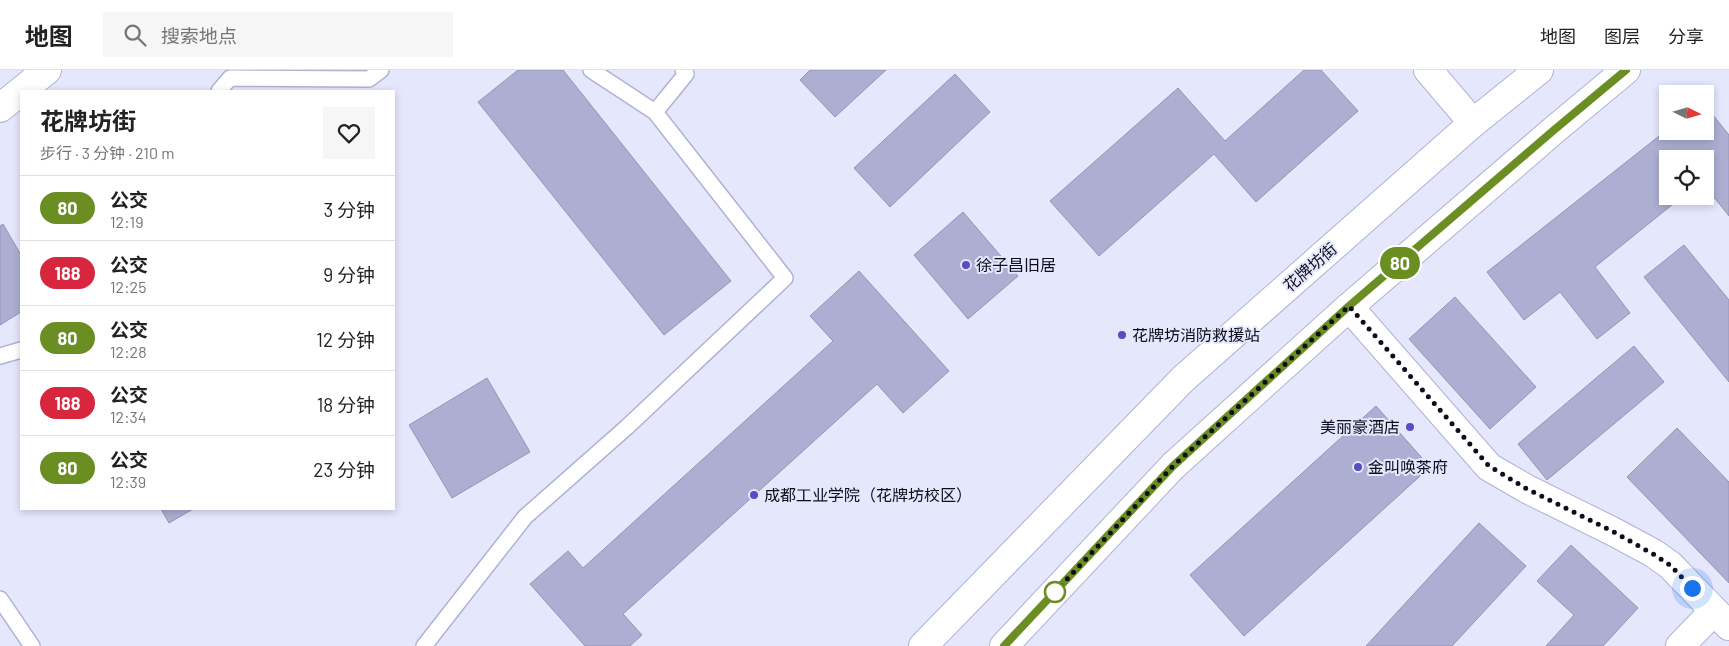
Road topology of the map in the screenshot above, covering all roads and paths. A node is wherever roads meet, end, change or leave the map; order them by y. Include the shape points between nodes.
1 (382, 70) edge
2 (591, 70) edge
3 (683, 70) edge
4 (1428, 70) edge
5 (1539, 70) edge
6 (1626, 70) edge
7 (36, 82) edge
8 (25, 90) edge
9 (219, 90) edge
10 (20, 94) edge
11 (0, 108) edge
12 (655, 112) junction
13 (1473, 123) junction
14 (1349, 306) junction
15 (20, 350) edge
16 (0, 356) edge
17 (0, 599) edge
18 (1721, 618) edge
19 (32, 646) edge
20 (424, 646) edge
21 (923, 646) edge
22 (1004, 646) edge
23 (1680, 646) edge

1 - 9 lane via 369,79 230,78
2 - 12 lane
3 - 12 lane via 686,74
4 - 13 main road
5 - 13 main road, 花牌坊街
6 - 14 main road
7 - 8 main road
10 - 11 main road
12 - 20 lane via 785,278 627,428 525,517
13 - 21 main road, 花牌坊街 via 1183,379
14 - 18 main road via 1489,466 1670,565
14 - 22 main road via 1173,466
15 - 16 lane
17 - 19 lane
18 - 23 main road

